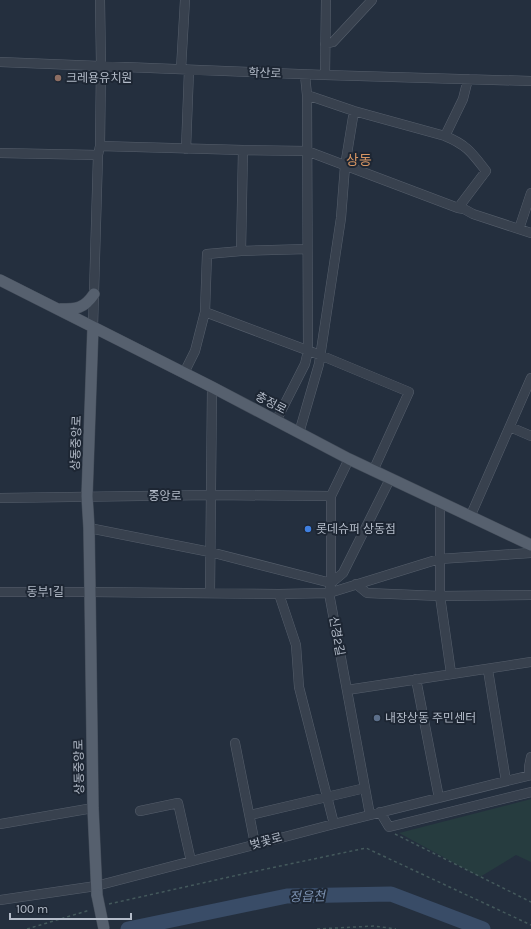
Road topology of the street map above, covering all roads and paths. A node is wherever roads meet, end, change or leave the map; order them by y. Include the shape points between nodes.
1 (100, 0) edge
2 (185, 0) edge
3 (326, 0) edge
4 (372, 0) edge
5 (325, 44) junction
6 (0, 62) edge
7 (101, 66) junction
8 (185, 70) junction
9 (305, 75) junction
10 (325, 76) junction
11 (468, 79) junction
12 (531, 81) edge
13 (307, 95) junction
14 (354, 111) junction
15 (445, 136) junction
16 (186, 148) junction
17 (243, 150) junction
18 (99, 151) junction
19 (307, 151) junction
20 (0, 154) edge
21 (344, 166) junction
22 (531, 193) edge
23 (458, 208) junction
24 (519, 229) junction
25 (531, 233) edge
26 (307, 249) junction
27 (240, 251) junction
28 (0, 280) edge
29 (94, 294) junction
30 (57, 309) junction
31 (205, 312) junction
32 (93, 327) junction
33 (308, 351) junction
34 (320, 355) junction
35 (184, 373) junction
36 (531, 378) edge
37 (212, 387) junction
38 (276, 421) junction
39 (510, 427) junction
40 (299, 433) junction
41 (531, 436) edge
42 (348, 459) junction
43 (373, 471) junction
44 (390, 479) junction
45 (210, 495) junction
46 (87, 496) junction
47 (331, 496) junction
48 (0, 498) edge
49 (440, 502) junction
50 (470, 517) junction
51 (89, 528) junction
52 (531, 545) edge
53 (210, 552) junction
54 (531, 553) edge
55 (439, 559) junction
56 (331, 583) junction
57 (356, 584) junction
58 (0, 592) edge
59 (90, 592) junction
60 (210, 593) junction
61 (329, 593) junction
62 (279, 594) junction
63 (531, 595) edge
64 (440, 596) junction
65 (531, 662) edge
66 (488, 670) junction
67 (451, 674) junction
68 (416, 679) junction
69 (347, 690) junction
70 (235, 743) dead end
71 (531, 758) edge
72 (530, 775) edge
73 (506, 781) junction
74 (365, 788) junction
75 (531, 792) edge
76 (327, 797) junction
77 (438, 798) junction
78 (93, 808) junction
79 (140, 812) dead end
80 (380, 812) junction
81 (250, 815) junction
82 (370, 815) junction
83 (0, 824) edge
84 (334, 824) junction
85 (393, 833) dead end
86 (255, 844) junction
87 (191, 861) junction
88 (97, 891) junction
89 (0, 900) edge
90 (531, 902) edge
91 (109, 904) dead end
92 (94, 909) dead end
93 (531, 925) edge
94 (27, 929) edge
95 (104, 929) edge
96 (317, 929) edge
97 (396, 929) edge

1 - 7 street, 상동중앙로
2 - 8 street
3 - 5 street
4 - 5 street via 332,42
5 - 10 street
6 - 7 street, 학산로
7 - 8 street, 학산로
7 - 18 street, 상동중앙로
8 - 9 street, 학산로
8 - 16 street
9 - 10 street, 학산로
9 - 13 street
10 - 11 street, 학산로
11 - 12 street, 학산로
11 - 15 street via 463,99
13 - 14 street
13 - 19 street
14 - 15 street
14 - 21 street
15 - 23 street via 470,150 486,171
16 - 17 street
16 - 18 street
17 - 19 street
17 - 27 street
18 - 20 street
18 - 29 street, 상동중앙로
19 - 21 street
19 - 26 street
21 - 23 street
21 - 34 street via 341,218
22 - 24 street
23 - 24 street
24 - 25 street
26 - 27 street
26 - 33 street
27 - 31 street via 207,254
28 - 30 main road, 충정로
29 - 30 main road via 82,307
29 - 32 street, 상동중앙로
30 - 32 main road, 충정로
31 - 33 street
31 - 35 street via 195,352
32 - 35 main road, 충정로
32 - 46 main road, 상동중앙로
33 - 34 street
33 - 38 street via 305,364
34 - 40 street
34 - 43 street via 409,392
35 - 37 main road, 충정로
36 - 39 street
37 - 38 main road, 충정로
37 - 45 street
38 - 40 main road, 충정로
39 - 41 street
39 - 50 street
40 - 42 main road, 충정로
42 - 43 main road, 충정로
42 - 47 street, 신경2길
43 - 44 main road, 충정로
44 - 49 main road, 충정로
44 - 56 street via 343,573
45 - 46 street, 중앙로
45 - 47 street, 중앙로
45 - 53 street
46 - 48 street, 중앙로
46 - 51 main road, 상동중앙로
47 - 56 street, 신경2길
49 - 50 main road, 충정로
49 - 55 street
50 - 52 main road, 충정로
51 - 53 street
51 - 59 main road, 상동중앙로
53 - 56 street
53 - 60 street
54 - 55 street, 동부1길
55 - 57 street, 동부1길
55 - 64 street
56 - 61 street, 신경2길
57 - 61 street, 동부1길
57 - 64 street via 367,593
58 - 59 street, 동부1길
59 - 60 street, 동부1길
59 - 78 main road, 상동중앙로
60 - 62 street, 동부1길
61 - 62 street, 동부1길
61 - 69 street, 신경2길
62 - 76 street via 296,646 299,688
63 - 64 street
64 - 67 street
65 - 66 street
66 - 67 street
66 - 73 street
67 - 68 street
68 - 69 street
68 - 77 street
69 - 74 street, 신경2길
70 - 81 street
71 - 72 street via 528,767
72 - 73 street, 벚꽃로
73 - 77 street, 벚꽃로
74 - 76 street
74 - 82 street, 신경2길
75 - 80 street via 389,827
76 - 81 street
76 - 84 street
77 - 80 street, 벚꽃로
78 - 83 street
78 - 88 main road, 상동중앙로
79 - 87 street via 178,803
80 - 82 street, 벚꽃로
81 - 86 street
82 - 84 street, 벚꽃로
84 - 86 street, 벚꽃로
85 - 90 path
86 - 87 street, 벚꽃로
87 - 88 street, 벚꽃로
88 - 89 street, 벚꽃로
88 - 95 main road, 상동중앙로, bridge
91 - 93 path via 366,848
92 - 94 path
96 - 97 path via 374,926

